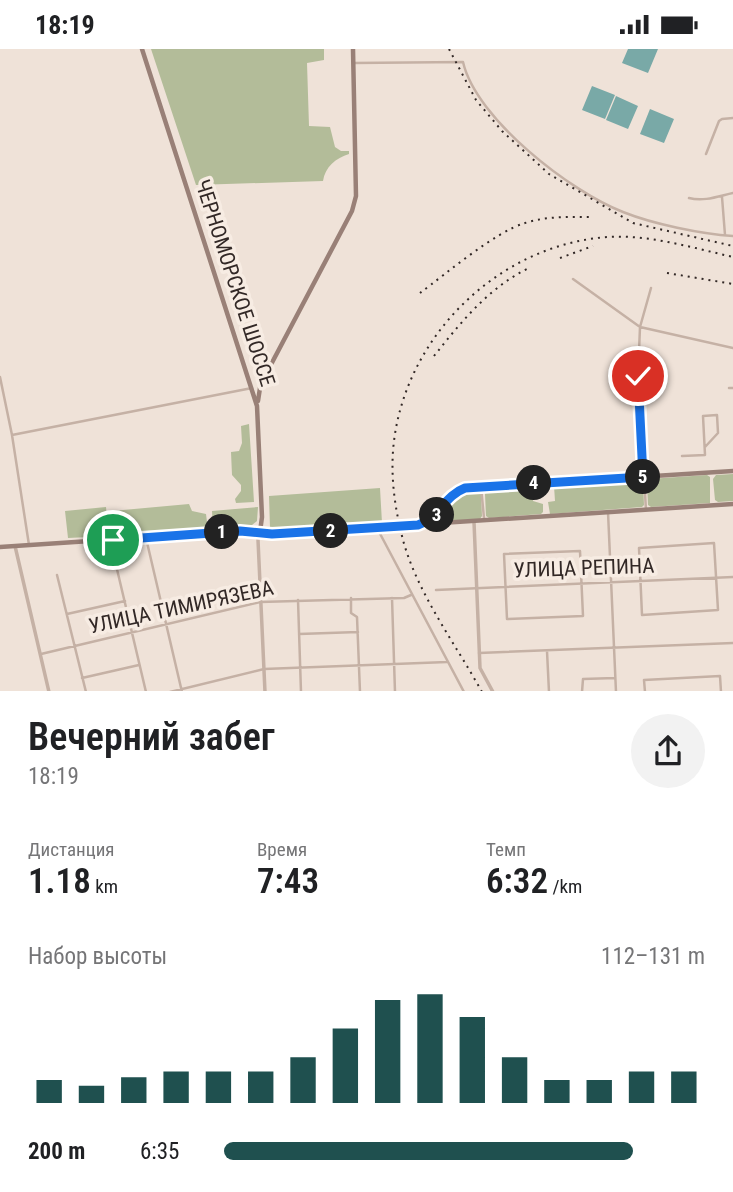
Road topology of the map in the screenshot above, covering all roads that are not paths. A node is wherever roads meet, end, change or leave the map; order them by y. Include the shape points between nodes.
1 (142, 49) edge
2 (353, 49) edge
3 (353, 63) junction
4 (733, 118) edge
5 (706, 154) dead end
6 (733, 193) edge
7 (722, 197) junction
8 (690, 198) dead end
9 (725, 235) junction
10 (733, 236) edge
11 (573, 279) dead end
12 (651, 288) dead end
13 (640, 327) junction
14 (733, 348) edge
15 (266, 374) junction
16 (0, 377) edge
17 (252, 388) junction
18 (257, 406) junction
19 (12, 435) junction
20 (705, 447) junction
21 (682, 456) dead end
22 (733, 471) edge
23 (643, 477) junction
24 (481, 487) junction
25 (733, 504) edge
26 (443, 506) junction
27 (646, 510) junction
28 (608, 513) junction
29 (262, 517) junction
30 (484, 521) junction
31 (474, 522) junction
32 (448, 523) junction
33 (418, 525) junction
34 (377, 528) junction
35 (260, 533) junction
36 (289, 533) junction
37 (145, 538) junction
38 (122, 539) junction
39 (29, 545) junction
40 (15, 546) junction
41 (0, 547) edge
42 (57, 575) dead end
43 (733, 577) edge
44 (716, 578) junction
45 (641, 581) junction
46 (611, 582) junction
47 (582, 584) junction
48 (506, 587) junction
49 (477, 588) junction
50 (436, 590) dead end
51 (411, 595) junction
52 (351, 598) junction
53 (392, 598) junction
54 (298, 600) junction
55 (124, 601) junction
56 (260, 601) junction
57 (66, 614) junction
58 (166, 624) junction
59 (358, 632) junction
60 (132, 633) junction
61 (299, 634) junction
62 (733, 643) edge
63 (75, 646) junction
64 (614, 648) junction
65 (547, 651) junction
66 (479, 653) junction
67 (41, 654) junction
68 (447, 662) junction
69 (394, 664) junction
70 (139, 665) junction
71 (359, 665) junction
72 (300, 667) junction
73 (264, 670) junction
74 (82, 678) junction
75 (615, 678) junction
76 (182, 690) edge
77 (49, 691) edge
78 (86, 691) edge
79 (146, 691) edge
80 (170, 691) edge
81 (265, 691) edge
82 (302, 691) edge
83 (360, 691) edge
84 (395, 691) edge
85 (464, 691) edge
86 (493, 691) edge
87 (549, 691) edge
88 (582, 691) edge
89 (616, 691) edge
90 (645, 691) edge
91 (721, 691) edge

1 - 17 main road, ЧЕРНОМОРСКОЕ ШОССЕ
2 - 3 main road
3 - 9 street via 463,62 466,76 489,110 521,146 570,184 621,212
3 - 15 main road via 356,196 352,211
4 - 5 street via 719,121
6 - 7 street
7 - 8 street
7 - 9 street
9 - 10 street
11 - 13 street
12 - 13 street
13 - 14 street
13 - 23 street
15 - 17 main road
15 - 18 main road
16 - 19 street
17 - 18 main road, ЧЕРНОМОРСКОЕ ШОССЕ
17 - 19 street
18 - 29 main road, ЧЕРНОМОРСКОЕ ШОССЕ
19 - 39 street
20 - 20 street via 703,416 717,415 718,433
20 - 21 street via 705,455
22 - 23 main road
23 - 24 main road
23 - 27 street
24 - 26 main road via 465,488
24 - 30 street
25 - 27 main road
26 - 32 street via 442,517
26 - 33 main road
27 - 28 main road
28 - 30 main road
28 - 46 street
29 - 35 main road, ЧЕРНОМОРСКОЕ ШОССЕ
29 - 36 main road via 268,531
30 - 31 main road
31 - 32 main road
31 - 49 street
32 - 33 main road
33 - 34 main road
34 - 36 main road
34 - 51 street
35 - 36 main road
35 - 37 main road
35 - 56 street
37 - 38 main road
37 - 58 street
38 - 39 main road
38 - 55 street via 127,562 116,565
39 - 40 main road
40 - 41 main road
40 - 67 street
42 - 57 street
43 - 44 street, УЛИЦА РЕПИНА
44 - 45 street, УЛИЦА РЕПИНА
44 - 45 street via 718,610 642,615
44 - 45 street via 714,543 639,548
45 - 46 street, УЛИЦА РЕПИНА
46 - 47 street, УЛИЦА РЕПИНА
46 - 64 street
47 - 48 street, УЛИЦА РЕПИНА
47 - 48 street via 583,617 507,619
47 - 48 street via 580,551 536,552 504,554
48 - 49 street, УЛИЦА РЕПИНА
49 - 50 street, УЛИЦА РЕПИНА
49 - 66 street
51 - 53 street, УЛИЦА ТИМИРЯЗЕВА
51 - 68 street
52 - 53 street, УЛИЦА ТИМИРЯЗЕВА
52 - 54 street, УЛИЦА ТИМИРЯЗЕВА
52 - 59 street
53 - 69 street
54 - 56 street, УЛИЦА ТИМИРЯЗЕВА
54 - 61 street
55 - 57 street
55 - 60 street
56 - 58 street, УЛИЦА ТИМИРЯЗЕВА
56 - 73 street
57 - 63 street
58 - 60 street, УЛИЦА ТИМИРЯЗЕВА
58 - 76 street
59 - 61 street
59 - 71 street
60 - 63 street, УЛИЦА ТИМИРЯЗЕВА
60 - 70 street
61 - 72 street
62 - 64 street
63 - 67 street, УЛИЦА ТИМИРЯЗЕВА
63 - 74 street
64 - 65 street
64 - 75 street
65 - 66 street
65 - 87 street
66 - 86 street via 480,668
67 - 77 street
68 - 69 street
68 - 85 street
69 - 71 street
69 - 84 street
70 - 74 street
70 - 79 street
71 - 72 street
71 - 83 street
72 - 73 street
72 - 82 street
73 - 76 street
73 - 81 street
74 - 78 street
75 - 88 street via 583,679
75 - 89 street
76 - 80 street
90 - 91 street via 644,680 720,676

